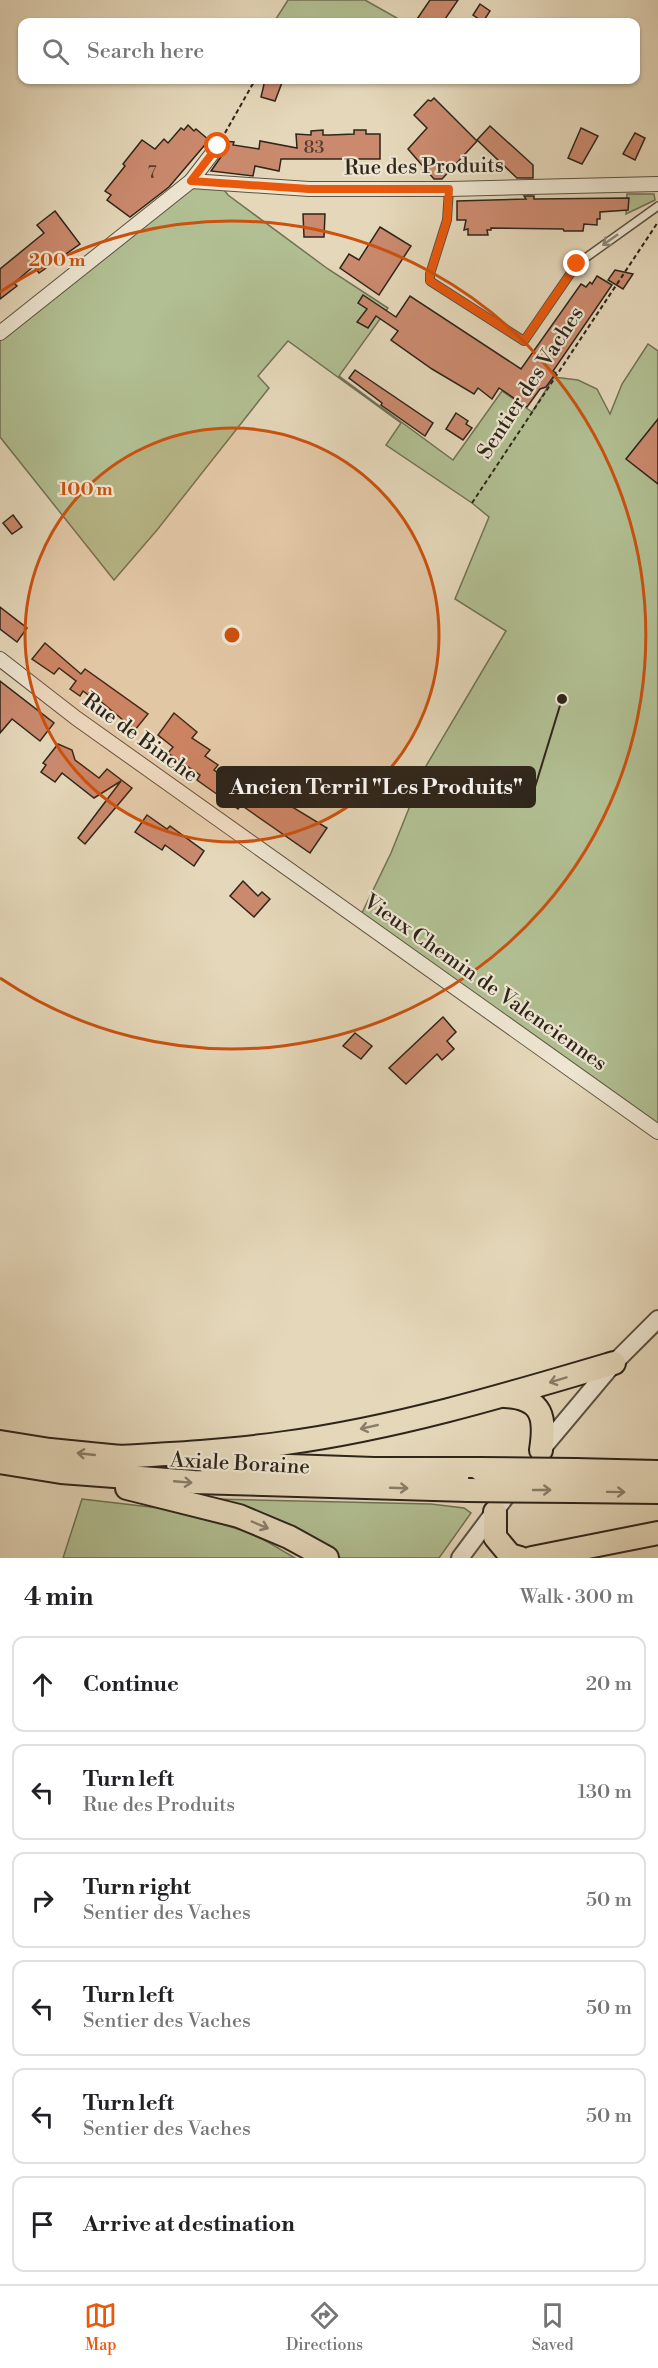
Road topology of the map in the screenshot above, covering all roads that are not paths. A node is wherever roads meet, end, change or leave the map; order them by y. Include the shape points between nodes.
1 (218, 146) road end
2 (191, 181) junction
3 (658, 184) edge
4 (449, 189) junction
5 (658, 206) edge
6 (0, 333) edge
7 (0, 658) edge
8 (286, 870) joint
9 (658, 1132) edge
10 (658, 1319) edge
11 (614, 1363) junction
12 (502, 1396) junction
13 (0, 1442) edge
14 (541, 1450) junction
15 (116, 1457) junction
16 (0, 1462) edge
17 (61, 1472) junction
18 (658, 1472) edge
19 (574, 1480) junction
20 (658, 1492) edge
21 (495, 1512) junction
22 (658, 1533) edge
23 (327, 1558) edge
24 (460, 1558) edge
25 (520, 1558) edge
26 (532, 1558) edge

1 - 2 street
2 - 4 street, Rue des Produits via 309,189
2 - 6 street
3 - 4 street, Rue des Produits
5 -> 4 lane, Sentier des Vaches via 577,264 524,341 430,281 447,220
7 - 8 street, Rue de Binche
8 - 9 street, Vieux Chemin de Valenciennes
10 - 11 street
11 -> 12 highway
11 - 14 street
12 - 14 highway via 530,1401 537,1409 544,1428
12 -> 15 highway via 286,1443
15 -> 13 highway, Axiale Boraine
14 - 21 street
15 - 19 highway, Axiale Boraine, bridge via 278,1466 480,1469
16 - 17 highway, Axiale Boraine
17 -> 19 highway, Axiale Boraine, bridge via 194,1482 468,1490
17 -> 23 highway via 239,1516
18 - 19 highway
19 -> 20 highway
21 - 24 street
21 - 25 highway via 495,1537 510,1555
22 - 26 highway

